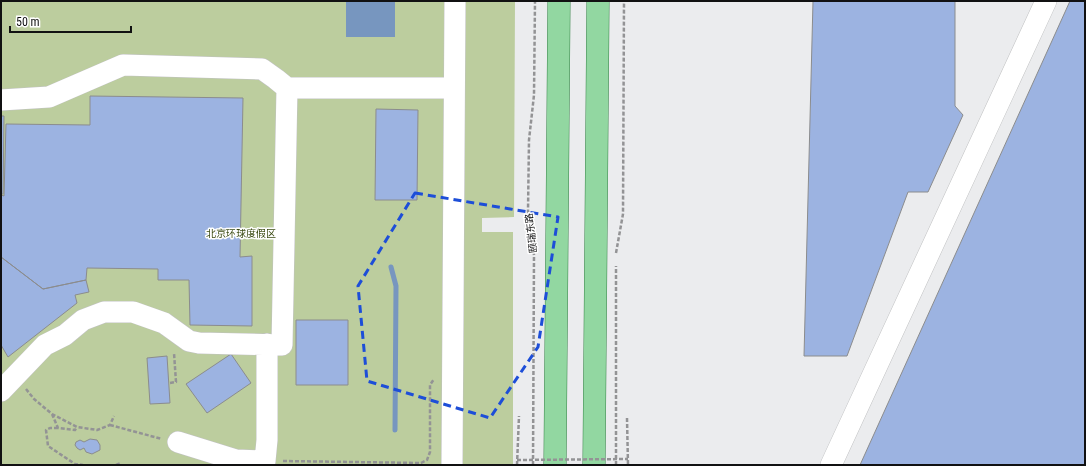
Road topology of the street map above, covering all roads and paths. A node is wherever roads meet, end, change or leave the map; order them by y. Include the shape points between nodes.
1 (455, 1) edge
2 (535, 1) edge
3 (559, 1) edge
4 (598, 1) edge
5 (624, 1) edge
6 (1046, 1) edge
7 (287, 88) junction
8 (454, 88) junction
9 (1, 100) edge
10 (616, 258) dead end
11 (616, 266) dead end
12 (172, 329) junction
13 (267, 344) junction
14 (437, 372) dead end
15 (16, 376) junction
16 (170, 383) dead end
17 (1, 391) edge
18 (52, 414) junction
19 (114, 416) dead end
20 (519, 416) dead end
21 (627, 418) dead end
22 (110, 425) junction
23 (76, 427) dead end
24 (58, 428) junction
25 (170, 441) joint
26 (628, 459) junction
27 (517, 460) junction
28 (121, 463) dead end
29 (264, 463) edge
30 (76, 465) edge
31 (83, 465) edge
32 (116, 465) edge
33 (452, 465) edge
34 (517, 465) edge
35 (533, 465) edge
36 (555, 465) edge
37 (594, 465) edge
38 (616, 465) edge
39 (628, 465) edge
40 (832, 465) edge

1 - 8 street
2 - 35 path, 颐瑞东路 via 534,95 529,140 528,211 534,255
3 - 36 main road
4 - 37 main road
5 - 10 path via 623,214
6 - 40 street
7 - 8 street
7 - 9 street via 262,69 123,65 49,97
7 - 13 street via 282,345
8 - 33 street
11 - 38 path
12 - 13 street via 189,341 199,343
12 - 15 street via 164,323 134,312 104,312 83,320 65,335 44,345
12 - 16 path via 176,382
13 - 29 street via 267,440
14 - 29 path via 430,385 430,452 427,460 421,463
15 - 17 street
15 - 18 path via 34,399
18 - 22 path via 76,427 97,430
18 - 24 path
19 - 22 path
20 - 27 path
21 - 26 path
22 - 25 path
23 - 24 path via 75,430
24 - 30 path via 46,430 48,446
25 - 29 street via 236,460
26 - 27 path, bridge
26 - 39 path
27 - 34 path
28 - 32 path
30 - 31 path

